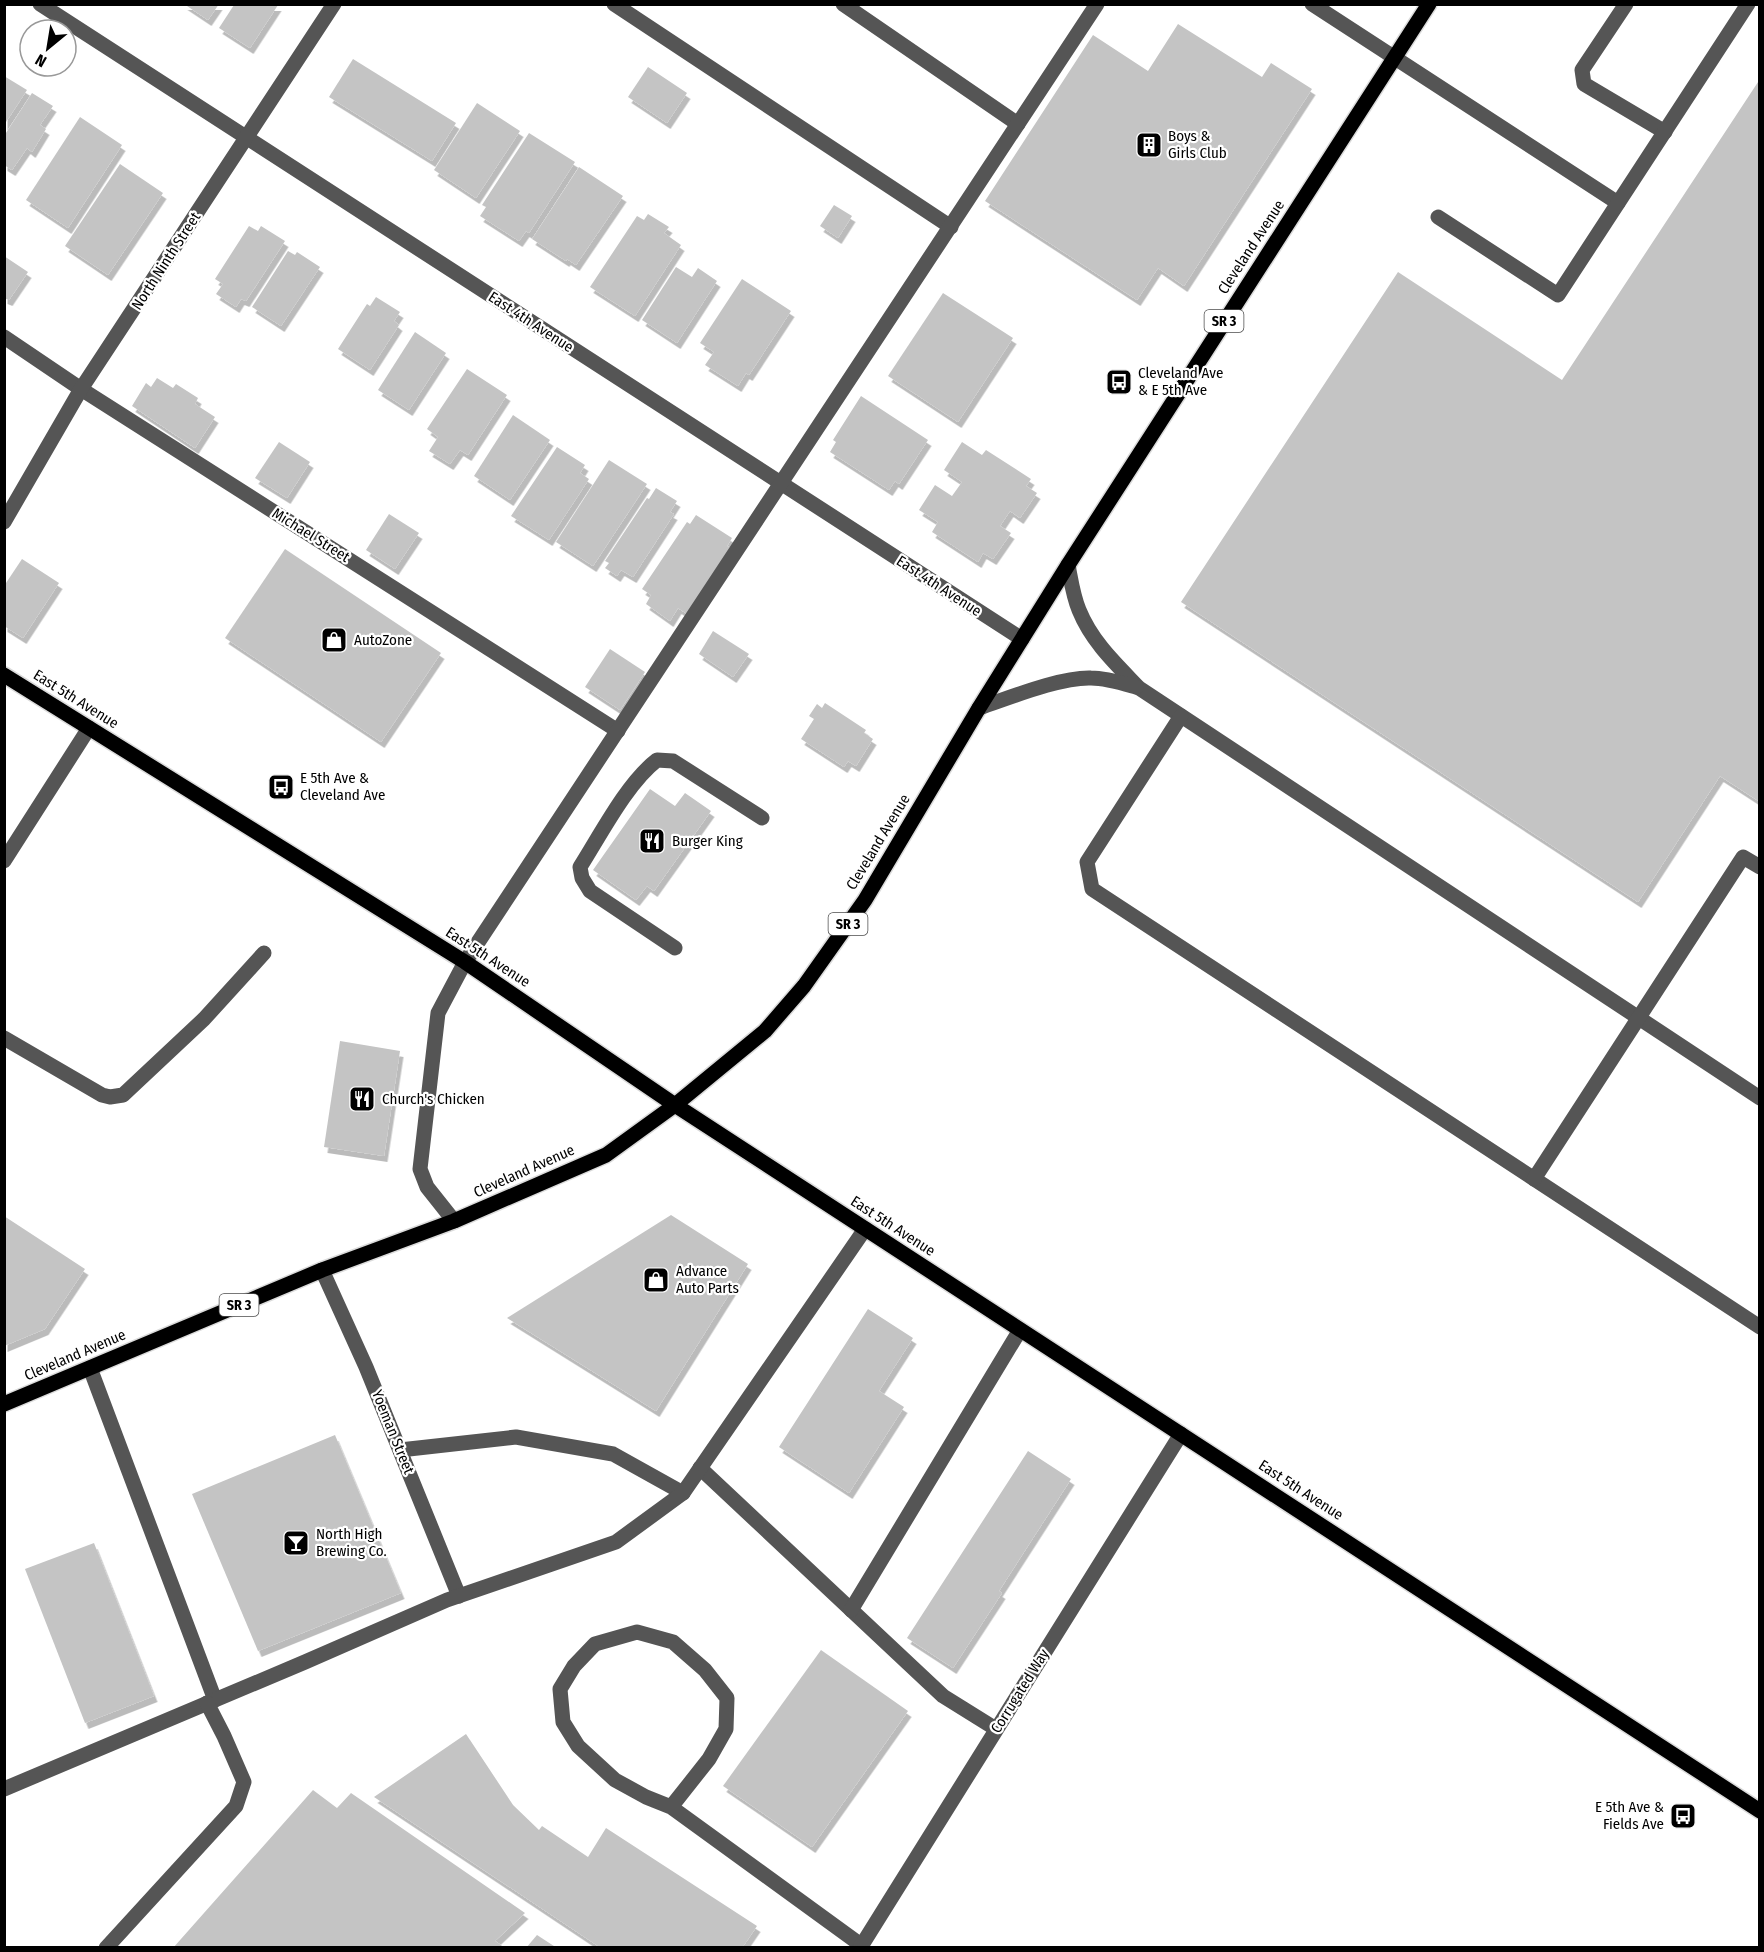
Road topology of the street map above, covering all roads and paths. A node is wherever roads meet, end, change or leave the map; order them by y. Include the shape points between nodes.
1 (40, 4) edge
2 (334, 4) edge
3 (614, 4) edge
4 (843, 4) edge
5 (1097, 4) edge
6 (1312, 4) edge
7 (1429, 4) edge
8 (1626, 4) edge
9 (1748, 4) edge
10 (1394, 58) junction
11 (1018, 124) junction
12 (1665, 132) junction
13 (246, 138) junction
14 (1618, 203) junction
15 (1438, 217) dead end
16 (951, 227) junction
17 (4, 337) edge
18 (81, 389) junction
19 (780, 484) junction
20 (4, 522) edge
21 (1068, 565) junction
22 (1022, 639) junction
23 (4, 675) edge
24 (1139, 688) junction
25 (979, 708) junction
26 (1181, 716) junction
27 (89, 728) junction
28 (618, 731) junction
29 (762, 818) dead end
30 (4, 861) edge
31 (1760, 867) edge
32 (675, 948) dead end
33 (264, 953) dead end
34 (465, 962) junction
35 (1638, 1018) junction
36 (4, 1038) edge
37 (1760, 1098) edge
38 (675, 1105) junction
39 (1534, 1179) junction
40 (454, 1221) junction
41 (865, 1229) junction
42 (322, 1270) junction
43 (1760, 1327) edge
44 (1020, 1330) junction
45 (90, 1368) junction
46 (5, 1403) edge
47 (1180, 1434) junction
48 (400, 1450) junction
49 (700, 1468) junction
50 (683, 1493) junction
51 (459, 1596) junction
52 (851, 1610) junction
53 (211, 1702) junction
54 (996, 1729) junction
55 (4, 1789) edge
56 (671, 1807) junction
57 (1760, 1811) edge
58 (861, 1946) edge
59 (106, 1947) edge

1 - 13 street, East 4th Avenue
2 - 13 street, North Ninth Street
3 - 16 street
4 - 11 street
5 - 11 street
6 - 10 street
7 - 10 main road, Cleveland Avenue / SR 3
8 - 12 street via 1582,70 1584,84
9 - 12 street
10 - 14 street
10 - 21 main road, Cleveland Avenue / SR 3
11 - 16 street
12 - 14 street
13 - 18 street, North Ninth Street
13 - 19 street, East 4th Avenue
14 - 15 street via 1558,296
16 - 19 street
17 - 18 street, Michael Street
18 - 20 street, North Ninth Street
18 - 28 street, Michael Street
19 - 22 street, East 4th Avenue
19 - 28 street
21 - 22 main road, Cleveland Avenue / SR 3
21 - 24 street via 1078,608 1088,628 1104,652
22 - 25 main road, Cleveland Avenue / SR 3
23 - 27 main road, East 5th Avenue
24 - 25 street via 1090,678 1061,682
24 - 26 street
25 - 38 main road, Cleveland Avenue / SR 3 via 865,900 804,986 765,1031
26 - 35 street
26 - 39 street via 1088,862 1092,889
27 - 30 street
27 - 34 main road, East 5th Avenue
28 - 34 street
29 - 32 street via 673,761 657,760 635,782 580,867 582,878 590,891
31 - 35 street via 1743,857
33 - 36 street via 204,1019 123,1095 102,1095
34 - 38 main road, East 5th Avenue
34 - 40 street via 438,1013 420,1169 427,1187
35 - 37 street
35 - 39 street
38 - 40 main road, Cleveland Avenue / SR 3 via 606,1155
38 - 41 main road, East 5th Avenue
39 - 43 street
40 - 42 main road, Cleveland Avenue / SR 3
41 - 44 main road, East 5th Avenue
41 - 49 street
42 - 45 main road, Cleveland Avenue / SR 3
42 - 48 street, Yoeman Street
44 - 47 main road, East 5th Avenue
44 - 52 street
45 - 46 main road, Cleveland Avenue / SR 3
45 - 53 street
47 - 54 street, Corrugated Way
47 - 57 main road, East 5th Avenue
48 - 50 street via 516,1437 613,1454
48 - 51 street, Yoeman Street
49 - 50 street
49 - 52 street
50 - 51 street via 616,1542
51 - 53 street
52 - 54 street via 943,1696
53 - 55 street
53 - 59 street via 244,1782 236,1806
54 - 58 street, Corrugated Way
56 - 56 street via 615,1779 578,1746 563,1722 560,1689 574,1666 595,1644 637,1632 673,1642 705,1670 727,1698 726,1729 709,1759
56 - 58 street

